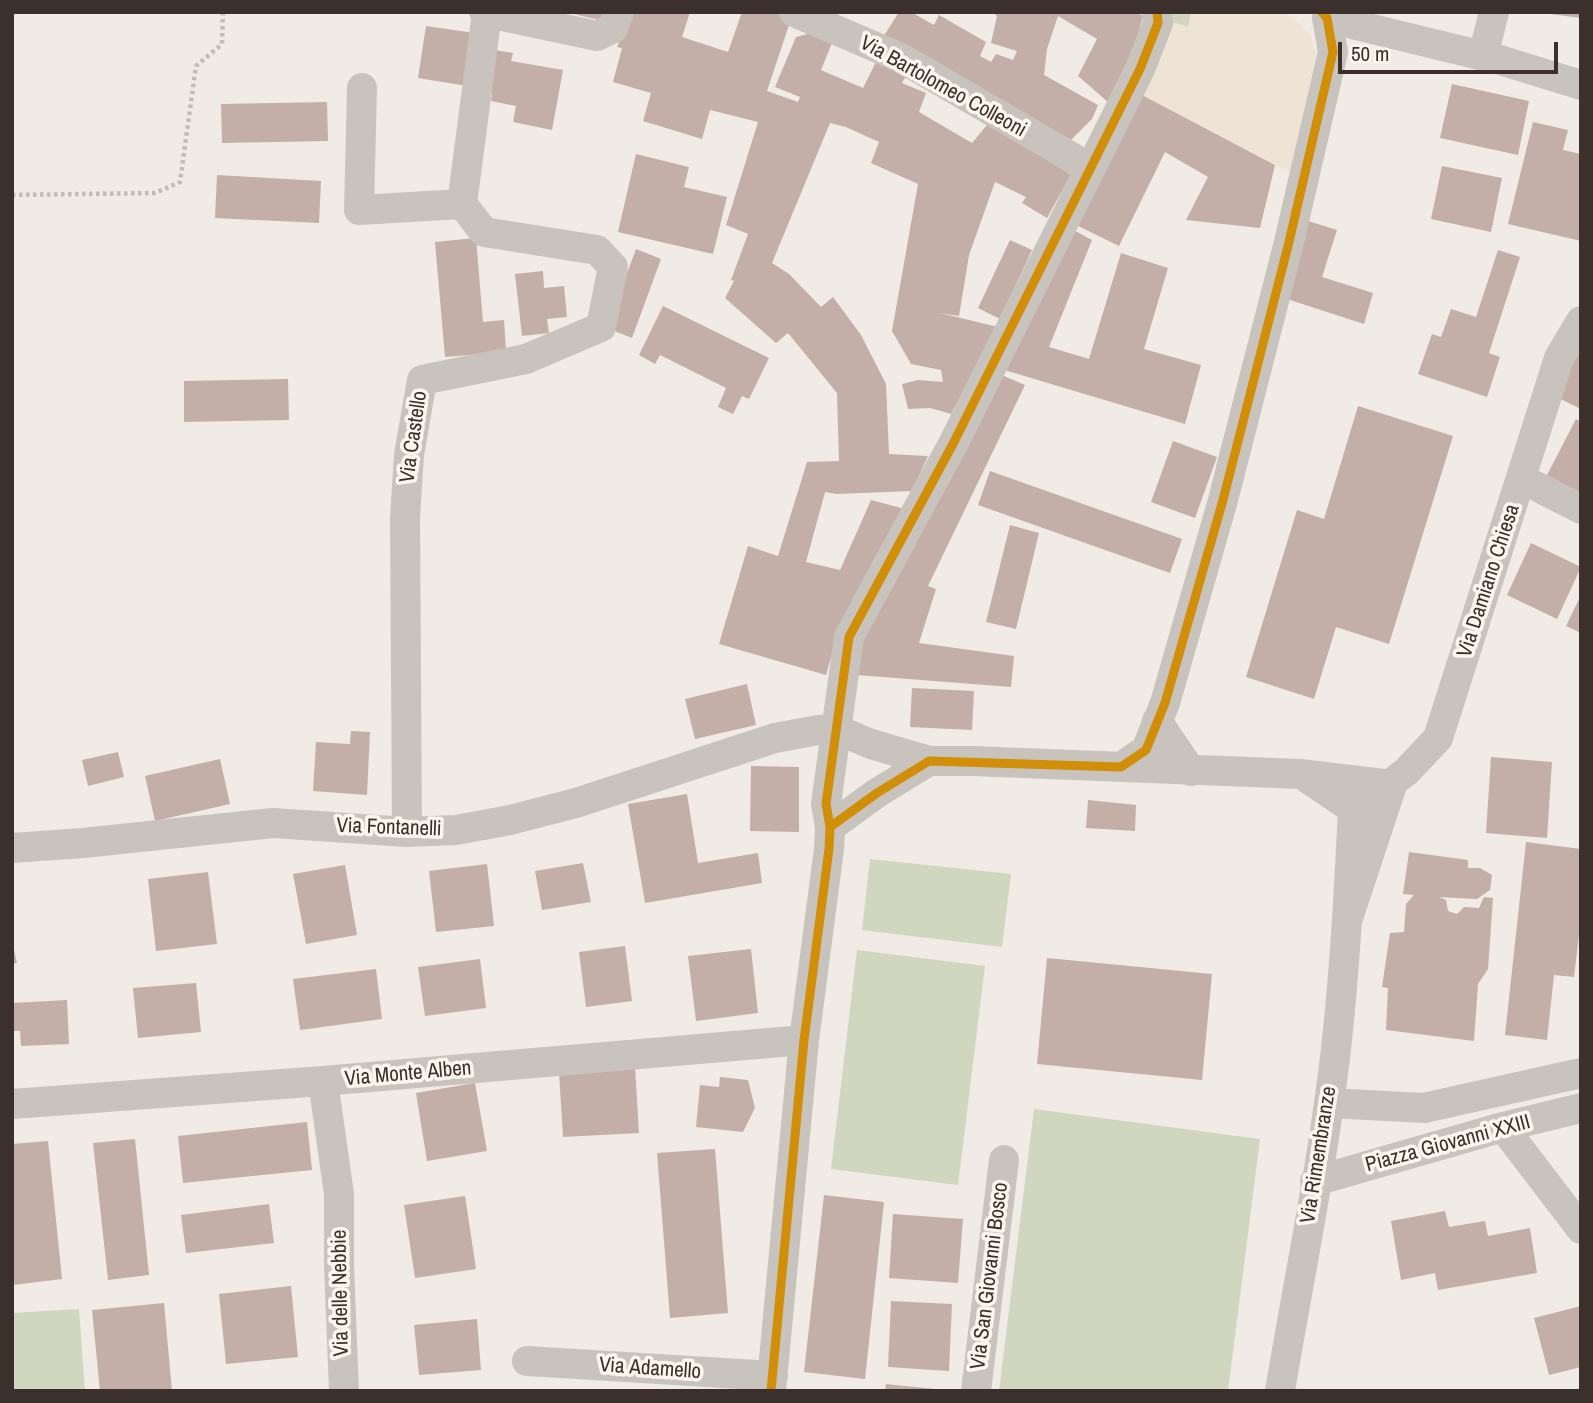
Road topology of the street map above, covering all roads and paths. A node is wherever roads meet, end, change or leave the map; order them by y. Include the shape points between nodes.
1 (223, 12) edge
2 (619, 12) edge
3 (794, 12) edge
4 (1157, 12) edge
5 (485, 13) edge
6 (1493, 14) edge
7 (1324, 15) edge
8 (1483, 56) junction
9 (1581, 85) edge
10 (362, 88) dead end
11 (1090, 169) junction
12 (12, 195) edge
13 (462, 204) junction
14 (1581, 321) edge
15 (1522, 479) junction
16 (1581, 509) edge
17 (1157, 721) junction
18 (838, 730) junction
19 (929, 761) junction
20 (1121, 767) junction
21 (1191, 771) junction
22 (1300, 774) junction
23 (1391, 785) junction
24 (1353, 809) junction
25 (831, 827) junction
26 (407, 832) junction
27 (12, 848) edge
28 (1348, 918) junction
29 (804, 1040) junction
30 (1581, 1073) edge
31 (323, 1081) junction
32 (1329, 1103) junction
33 (12, 1104) edge
34 (1581, 1108) edge
35 (1503, 1127) junction
36 (1004, 1160) dead end
37 (1315, 1181) junction
38 (1581, 1229) edge
39 (527, 1361) dead end
40 (772, 1383) edge
41 (344, 1391) edge
42 (976, 1391) edge
43 (1280, 1391) edge

1 - 12 path via 222,44 195,66 180,182 155,193
2 - 5 street via 613,28 597,36
3 - 11 street, Via Bartolomeo Colleoni via 901,58
4 - 11 street via 1158,23 1140,69
5 - 13 street
6 - 8 street
7 - 8 street
7 - 17 street via 1325,53 1253,389
8 - 9 street
10 - 13 street via 359,210
11 - 18 street via 954,442 849,637
13 - 26 street, Via Castello via 484,232 597,250 613,267 601,327 526,359 422,380 409,455 405,518
14 - 15 street, Via Damiano Chiesa via 1559,358
15 - 16 street
15 - 23 street, Via Damiano Chiesa via 1438,738
17 - 20 street via 1146,750
17 - 21 street
18 - 19 street
18 - 25 street via 826,804
18 - 26 street, Via Fontanelli via 775,738 509,820 456,830
19 - 20 street
19 - 25 street
20 - 21 street
21 - 22 street
22 - 23 street
22 - 24 street
23 - 24 street, Via Damiano Chiesa
23 - 28 street, Via Rimembranze
24 - 28 street, Via Rimembranze
25 - 29 street
26 - 27 street, Via Fontanelli via 273,823
28 - 32 street, Via Rimembranze
29 - 31 street, Via Monte Alben
29 - 40 street
30 - 32 street, Piazza Giovanni XXIII via 1424,1108
31 - 33 street, Via Monte Alben
31 - 41 street, Via delle Nebbie via 339,1194
32 - 37 street, Via Rimembranze
34 - 35 street, Piazza Giovanni XXIII
35 - 37 street, Piazza Giovanni XXIII
35 - 38 street
36 - 42 street, Via San Giovanni Bosco
37 - 43 street, Via Rimembranze
39 - 40 street, Via Adamello

